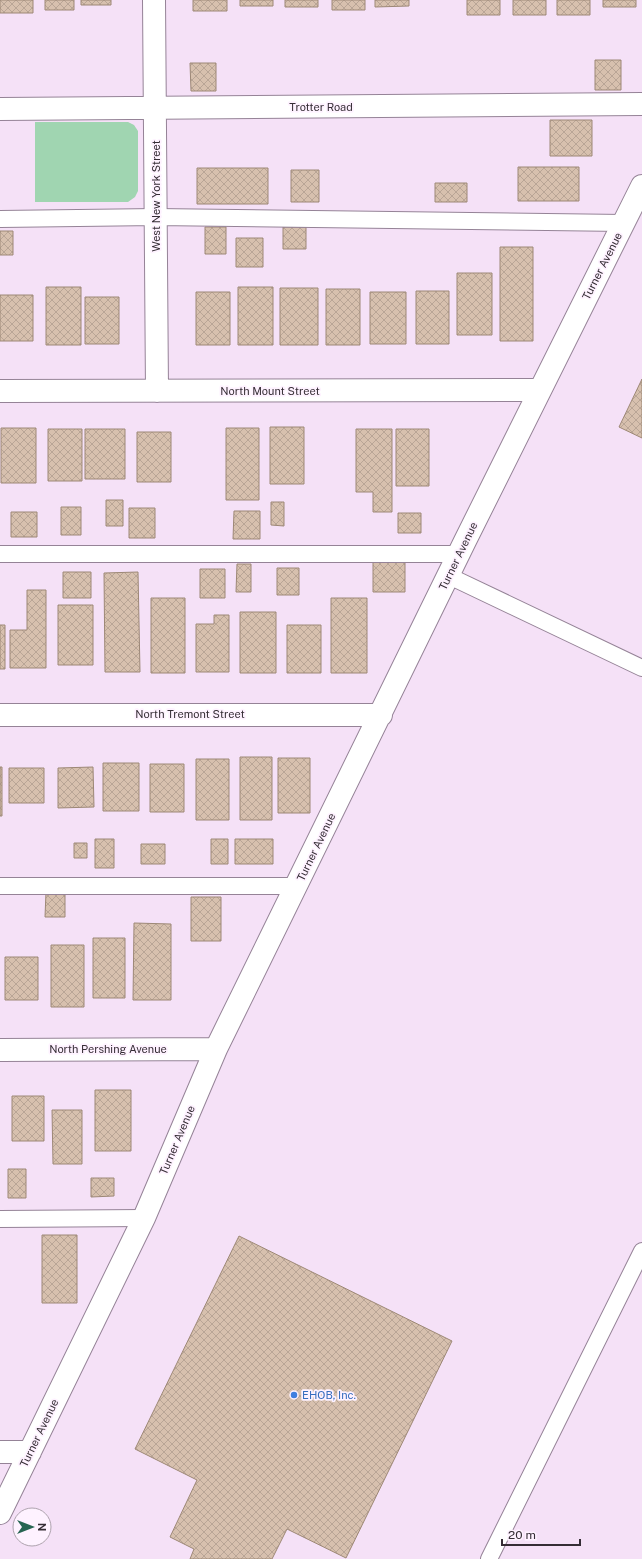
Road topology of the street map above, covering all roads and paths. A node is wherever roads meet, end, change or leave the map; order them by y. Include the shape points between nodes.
1 (154, 0) edge
2 (642, 104) edge
3 (155, 108) junction
4 (0, 109) edge
5 (642, 186) edge
6 (156, 217) junction
7 (0, 219) edge
8 (624, 223) junction
9 (540, 390) junction
10 (0, 391) edge
11 (157, 391) junction
12 (0, 554) edge
13 (459, 554) junction
14 (449, 576) junction
15 (642, 668) edge
16 (0, 715) edge
17 (381, 715) junction
18 (0, 886) edge
19 (297, 886) junction
20 (216, 1049) junction
21 (0, 1050) edge
22 (144, 1218) junction
23 (0, 1219) edge
24 (642, 1251) edge
25 (0, 1452) edge
26 (30, 1452) junction
27 (0, 1513) edge
28 (489, 1559) edge

1 - 3 street, West New York Street
2 - 3 street, Trotter Road
3 - 4 street, Trotter Road
3 - 6 street, West New York Street
5 - 8 street, Turner Avenue
6 - 7 lane
6 - 8 lane
6 - 11 street, West New York Street
8 - 9 street, Turner Avenue
9 - 11 street, North Mount Street
9 - 13 street, Turner Avenue
10 - 11 street, North Mount Street
12 - 13 lane
13 - 14 street, Turner Avenue
14 - 15 lane
14 - 17 street, Turner Avenue
16 - 17 street, North Tremont Street
17 - 19 street, Turner Avenue
18 - 19 lane
19 - 20 street, Turner Avenue
20 - 21 street, North Pershing Avenue
20 - 22 street, Turner Avenue
22 - 23 lane
22 - 26 street, Turner Avenue
24 - 28 lane
25 - 26 street
26 - 27 street, Turner Avenue

